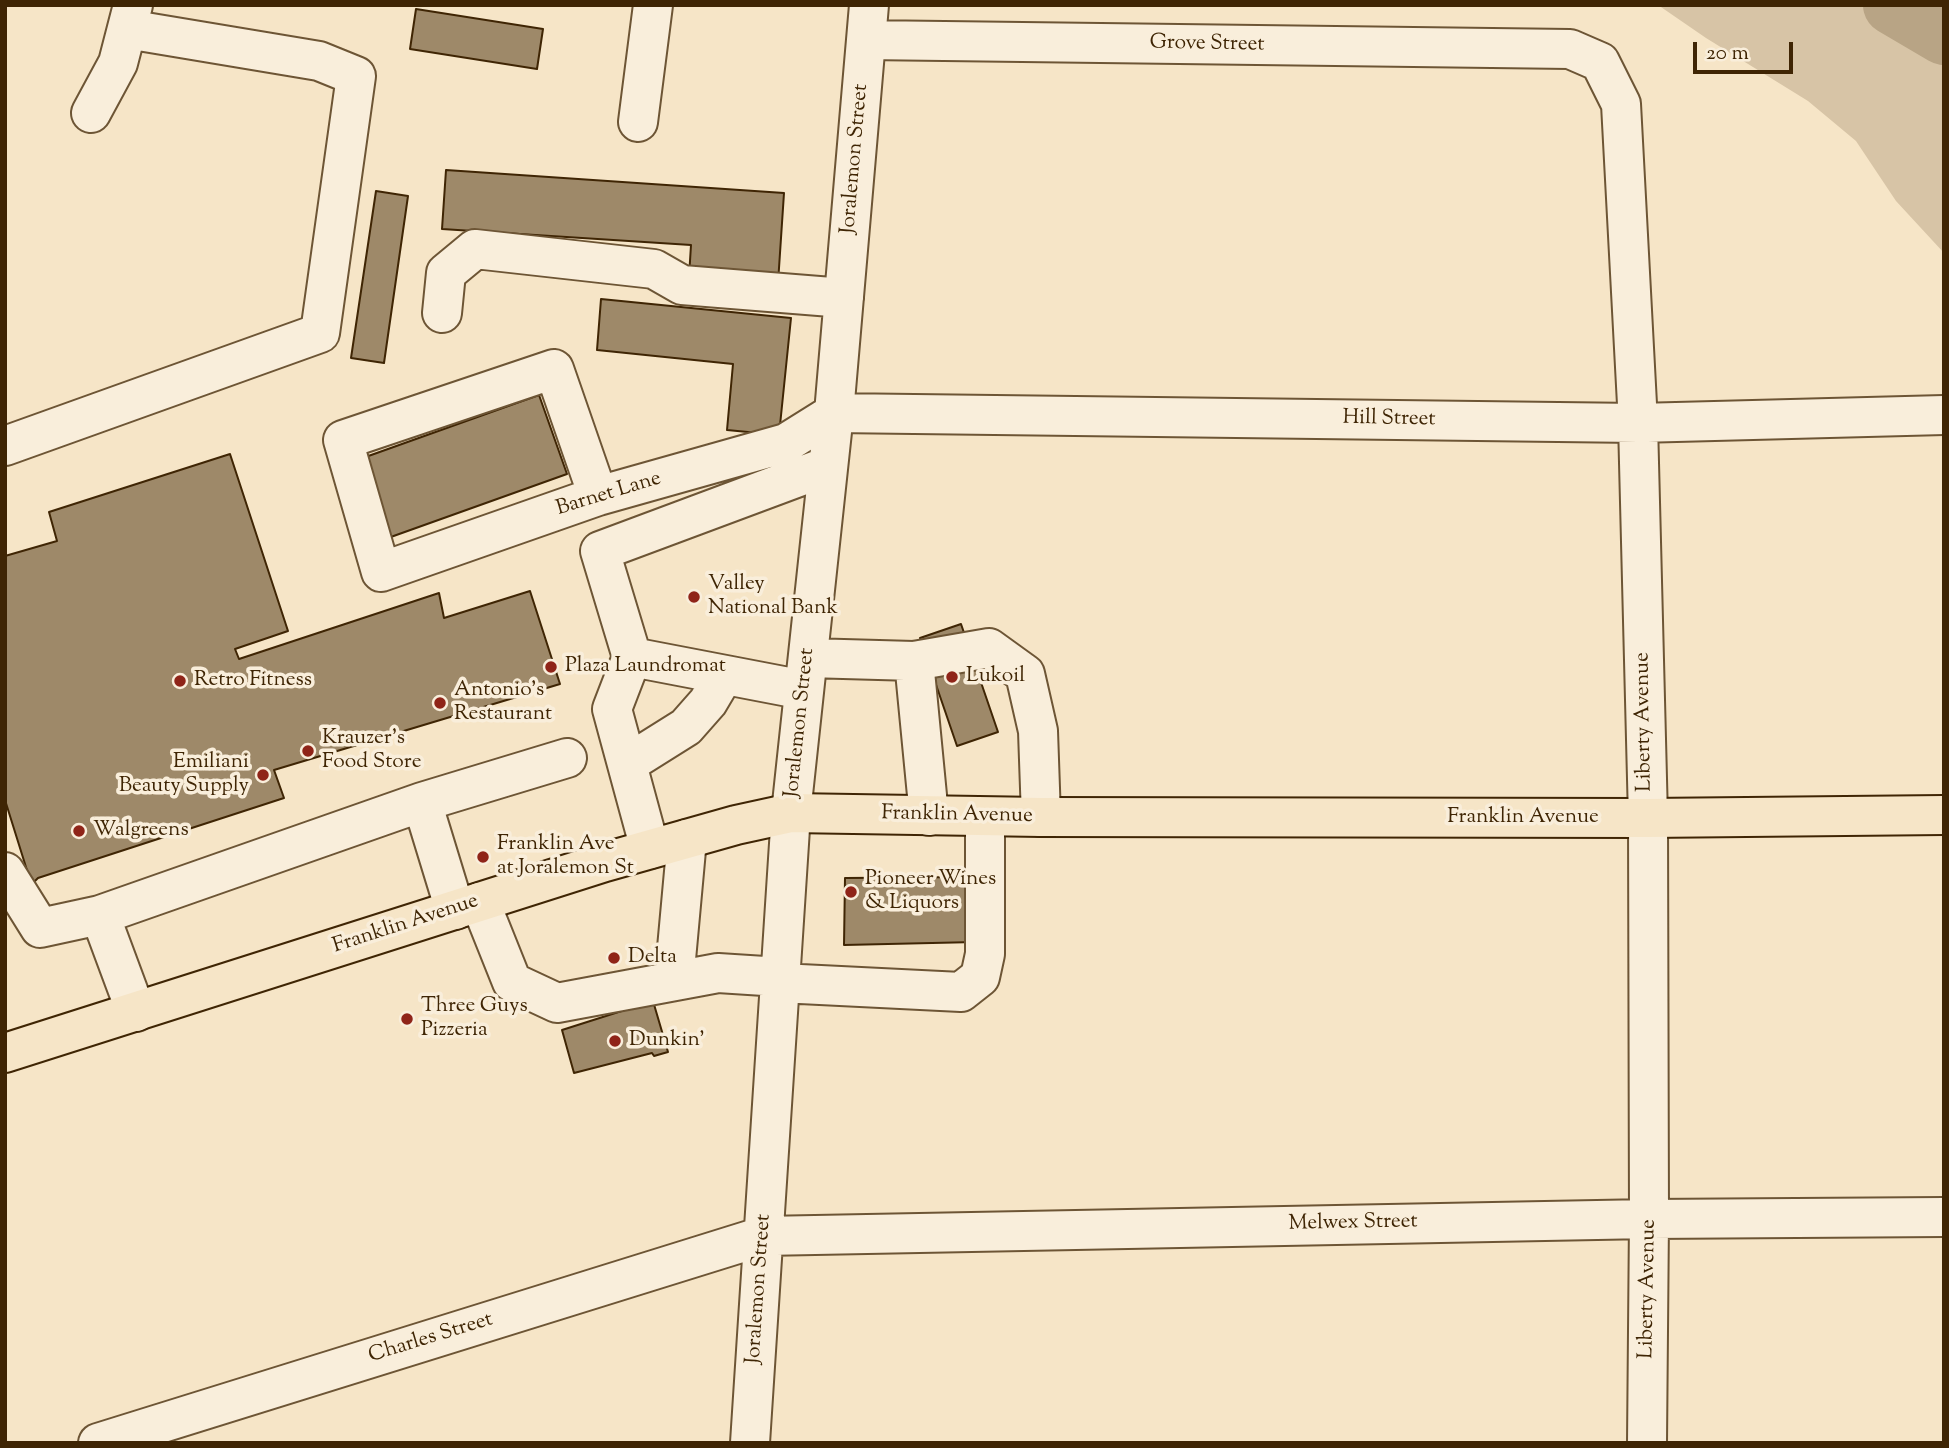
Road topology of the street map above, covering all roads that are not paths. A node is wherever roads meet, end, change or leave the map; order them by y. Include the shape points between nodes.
1 (653, 5) edge
2 (130, 17) edge
3 (868, 22) edge
4 (1548, 50) joint
5 (91, 113) dead end
6 (638, 122) dead end
7 (844, 298) junction
8 (442, 313) dead end
9 (834, 413) junction
10 (1944, 415) edge
11 (1638, 423) junction
12 (5, 446) edge
13 (828, 466) junction
14 (598, 496) junction
15 (632, 657) junction
16 (914, 662) junction
17 (806, 674) junction
18 (724, 675) junction
19 (567, 758) dead end
20 (627, 764) junction
21 (422, 802) junction
22 (791, 813) junction
23 (1944, 815) edge
24 (929, 816) junction
25 (985, 817) junction
26 (1041, 817) junction
27 (1648, 818) junction
28 (687, 839) junction
29 (650, 849) junction
30 (5, 872) edge
31 (468, 906) junction
32 (100, 915) junction
33 (780, 980) junction
34 (674, 981) junction
35 (136, 1012) junction
36 (6, 1049) edge
37 (1944, 1217) edge
38 (1649, 1219) junction
39 (763, 1236) junction
40 (98, 1443) edge
41 (750, 1443) edge
42 (1647, 1443) edge

1 - 6 street
2 - 5 street via 118,63
2 - 12 street via 319,61 356,76 320,333
3 - 4 street, Grove Street
3 - 7 street, Joralemon Street
4 - 11 street, Liberty Avenue via 1570,49 1600,62 1621,104
7 - 8 street via 682,285 654,269 475,249 446,273
7 - 9 street, Joralemon Street
9 - 11 street, Hill Street
9 - 13 street, Joralemon Street
9 - 14 street, Barnet Lane via 786,443
10 - 11 street, Hill Street
11 - 27 street, Liberty Avenue
13 - 15 street via 600,551
13 - 17 street, Joralemon Street
14 - 14 street, Barnet Lane via 381,572 343,440 554,369
15 - 18 street
15 - 20 street via 612,709
16 - 17 street
16 - 24 street
16 - 26 street via 989,648 1025,674 1038,731
17 - 18 street
17 - 22 street, Joralemon Street
18 - 20 street via 686,727
19 - 21 street
20 - 29 street
21 - 31 street
21 - 32 street
22 - 24 main road, Franklin Avenue
22 - 28 main road, Franklin Avenue
22 - 33 street, Joralemon Street
23 - 27 main road, Franklin Avenue
24 - 25 main road, Franklin Avenue
25 - 26 main road, Franklin Avenue
25 - 33 street via 985,954 981,976 961,992
26 - 27 main road, Franklin Avenue
27 - 38 street, Liberty Avenue
28 - 29 main road, Franklin Avenue
28 - 34 street
29 - 31 main road, Franklin Avenue
30 - 32 street via 40,928
31 - 34 street via 512,982 557,1003
31 - 35 main road, Franklin Avenue
32 - 35 street
33 - 34 street via 718,973
33 - 39 street, Joralemon Street
35 - 36 main road, Franklin Avenue
37 - 38 street, Melwex Street
38 - 39 street, Melwex Street
38 - 42 street, Liberty Avenue
39 - 40 street, Charles Street
39 - 41 street, Joralemon Street

